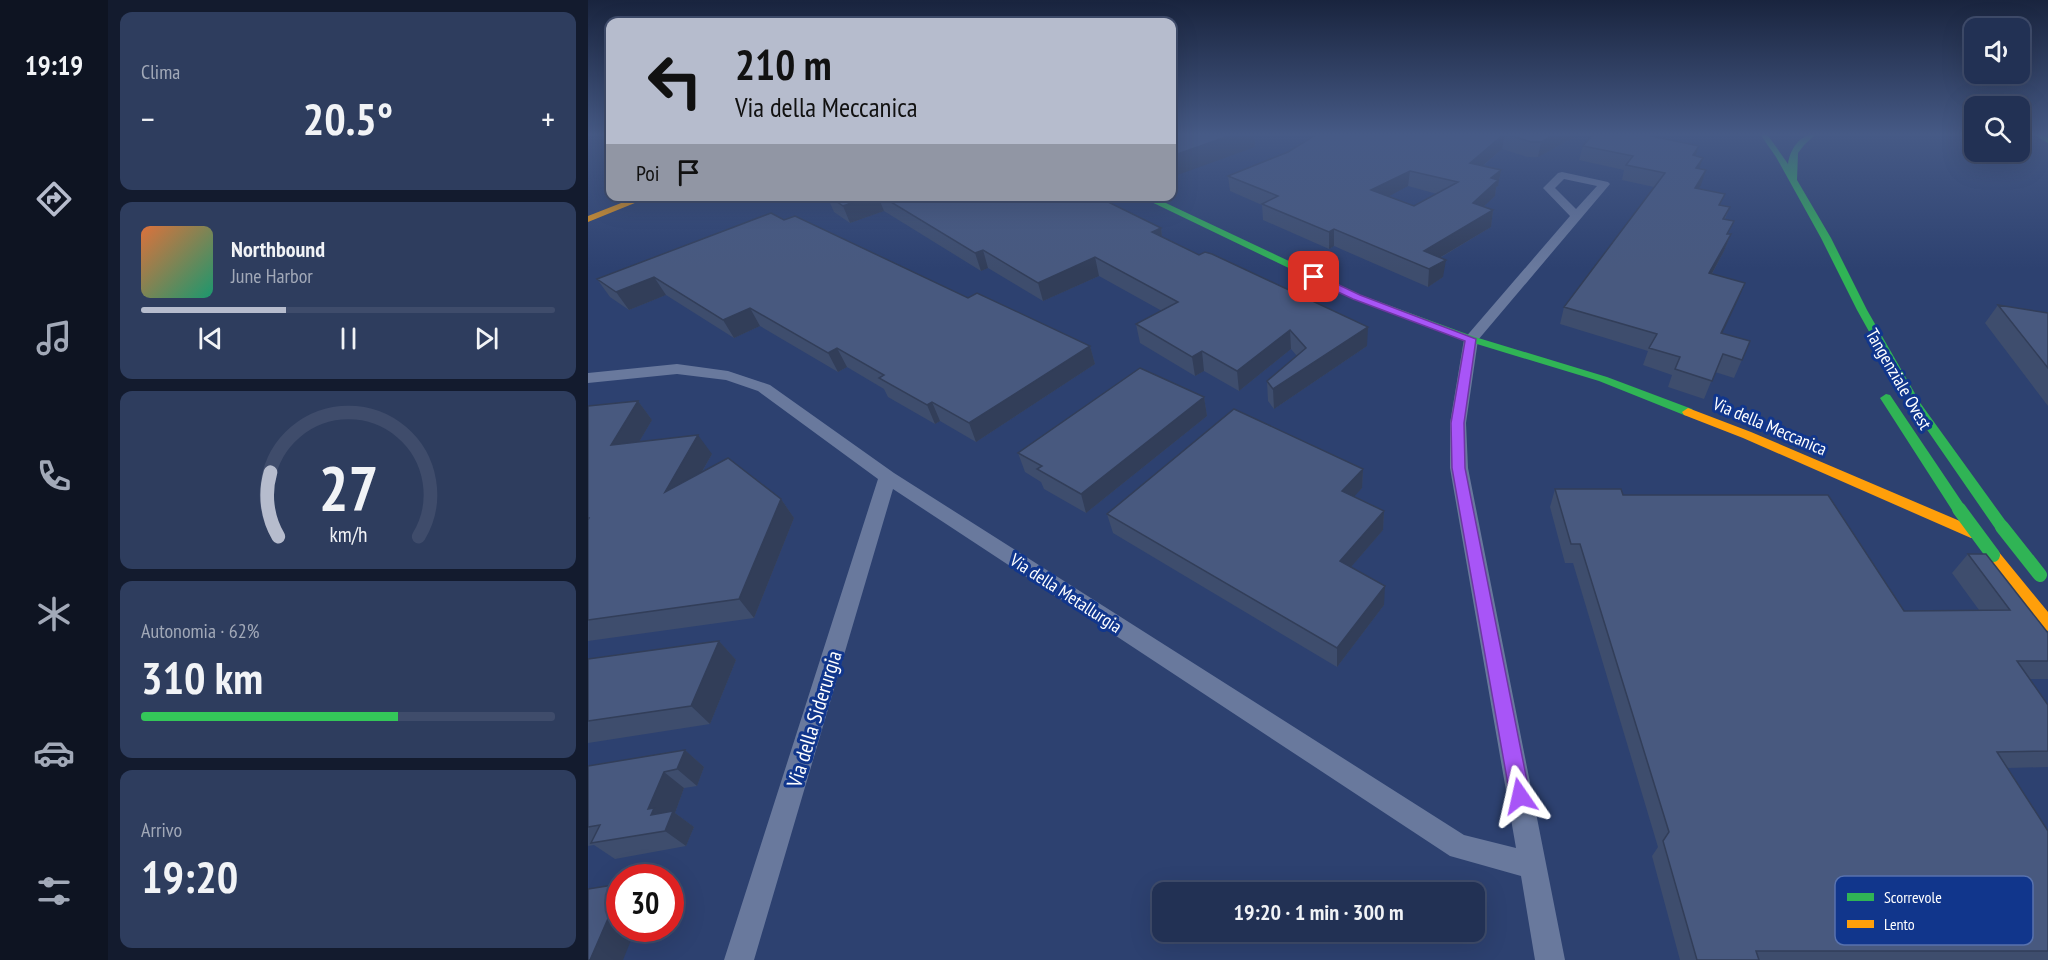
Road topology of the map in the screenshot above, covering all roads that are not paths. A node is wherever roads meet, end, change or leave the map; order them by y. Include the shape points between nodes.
1 (1776, 179) edge
2 (1793, 181) edge
3 (634, 201) edge
4 (1154, 201) edge
5 (1792, 207) dead end
6 (1576, 216) dead end
7 (588, 219) edge
8 (1471, 339) junction
9 (588, 378) edge
10 (1880, 387) dead end
11 (888, 477) junction
12 (2045, 575) edge
13 (2048, 624) edge
14 (1533, 866) junction
15 (740, 960) edge
16 (1550, 960) edge

1 - 5 main road
2 - 12 main road, Tangenziale Ovest, bridge via 1916,405 2002,527
3 - 7 main road
4 - 8 main road, Via della Meccanica via 1357,297
6 - 8 street
8 - 12 main road, Via della Meccanica via 1603,379 1747,435
8 - 14 street via 1458,423 1459,468
9 - 11 street, Via della Metallurgia via 677,369 728,376 764,388
10 - 13 main road, Tangenziale Ovest, bridge via 1959,509
11 - 14 street, Via della Metallurgia via 1459,847
11 - 15 street, Via della Siderurgia
14 - 16 street

